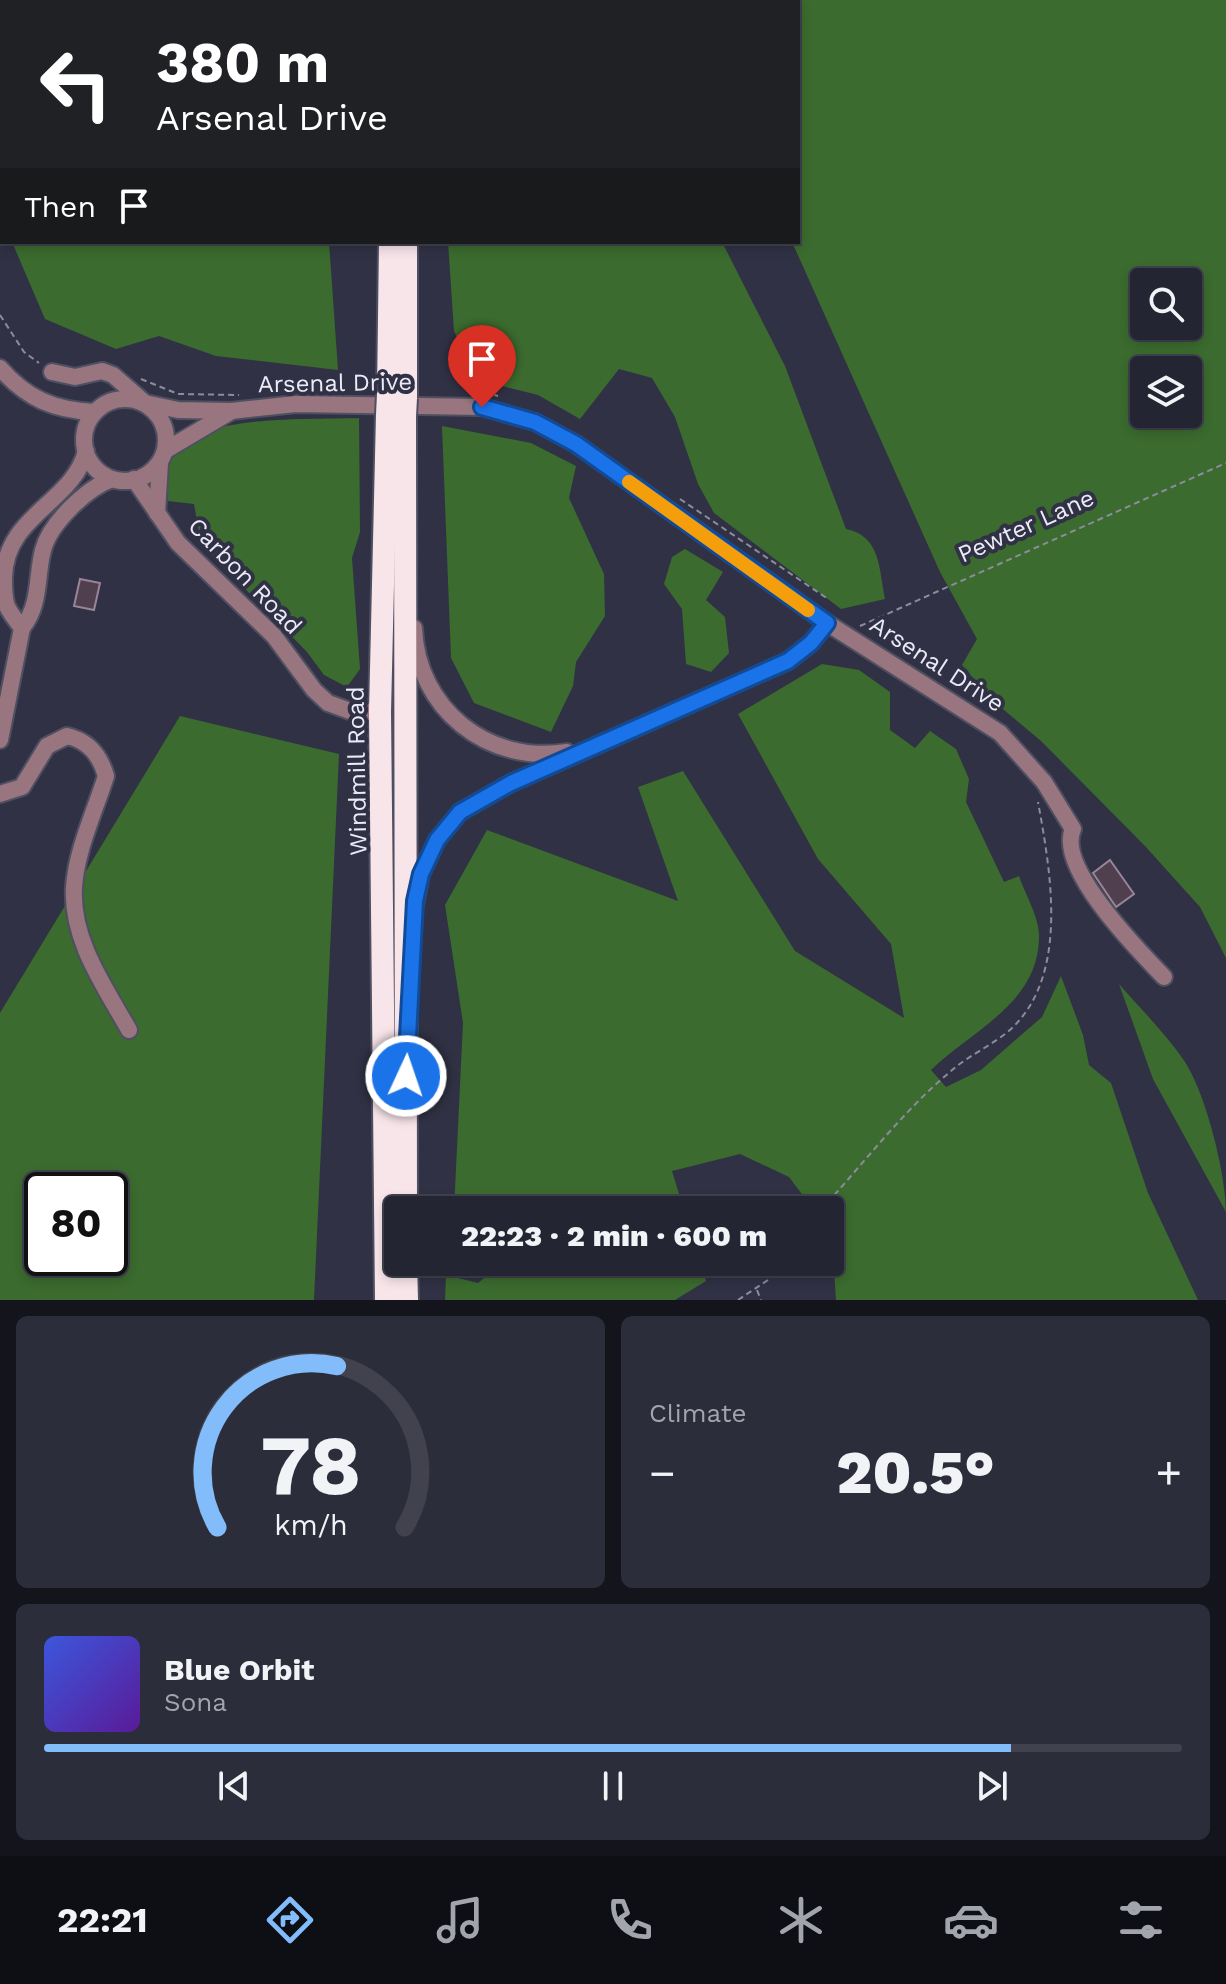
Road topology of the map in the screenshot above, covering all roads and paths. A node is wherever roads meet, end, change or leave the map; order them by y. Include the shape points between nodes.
1 (390, 244) edge
2 (406, 244) edge
3 (0, 368) edge
4 (52, 372) dead end
5 (145, 403) junction
6 (396, 406) junction
7 (231, 411) junction
8 (91, 418) junction
9 (86, 451) junction
10 (163, 456) junction
11 (1226, 463) edge
12 (112, 479) junction
13 (134, 479) junction
14 (157, 513) junction
15 (34, 516) junction
16 (407, 531) junction
17 (50, 534) junction
18 (827, 623) junction
19 (22, 628) junction
20 (844, 633) junction
21 (380, 712) junction
22 (3, 714) edge
23 (633, 730) junction
24 (0, 740) edge
25 (0, 794) edge
26 (1038, 799) dead end
27 (1164, 977) dead end
28 (129, 1030) dead end
29 (406, 1049) junction
30 (406, 1196) edge
31 (834, 1196) edge
32 (406, 1276) edge
33 (770, 1276) edge
34 (757, 1289) junction
35 (386, 1300) edge
36 (407, 1300) edge
37 (738, 1300) edge
38 (761, 1300) edge

1 - 6 highway, Windmill Road
2 - 6 highway, Windmill Road
3 - 8 lane via 30,398
4 - 5 lane via 75,377 102,371
5 - 7 lane, Arsenal Drive
5 - 8 lane via 118,399
5 - 10 lane via 164,424
6 - 16 highway, Windmill Road
6 - 21 highway, Windmill Road
7 - 10 lane, Arsenal Drive
7 - 18 lane, Arsenal Drive via 296,404 482,407 535,422 576,444
8 - 9 lane
9 - 12 lane via 100,472
9 - 15 lane via 79,469
10 - 13 lane via 151,472
10 - 14 lane, Carbon Road
11 - 20 path, Pewter Lane
12 - 13 lane
12 - 17 lane via 98,484
13 - 14 lane, Carbon Road
14 - 21 lane, Carbon Road via 178,543 274,636 328,703 350,711
15 - 17 lane
15 - 19 lane via 4,558 3,600
16 - 23 lane via 420,670 451,717 493,744 548,755
16 - 29 highway, Windmill Road
17 - 19 lane via 34,610
18 - 20 lane, Arsenal Drive
18 - 23 lane via 788,661
19 - 22 lane
20 - 27 lane, Arsenal Drive via 1000,733 1024,755 1073,829 1071,856 1089,886
21 - 35 highway, Windmill Road
22 - 24 lane
23 - 29 lane via 485,797 460,812 437,840 415,901
25 - 28 lane via 22,787 54,741 77,738 97,753 106,776 78,867 75,910 85,951
26 - 31 path via 1047,860 1049,961 1037,998 1011,1029 950,1071
29 - 30 highway, Windmill Road
32 - 36 highway
33 - 34 path
34 - 37 path
34 - 38 path

